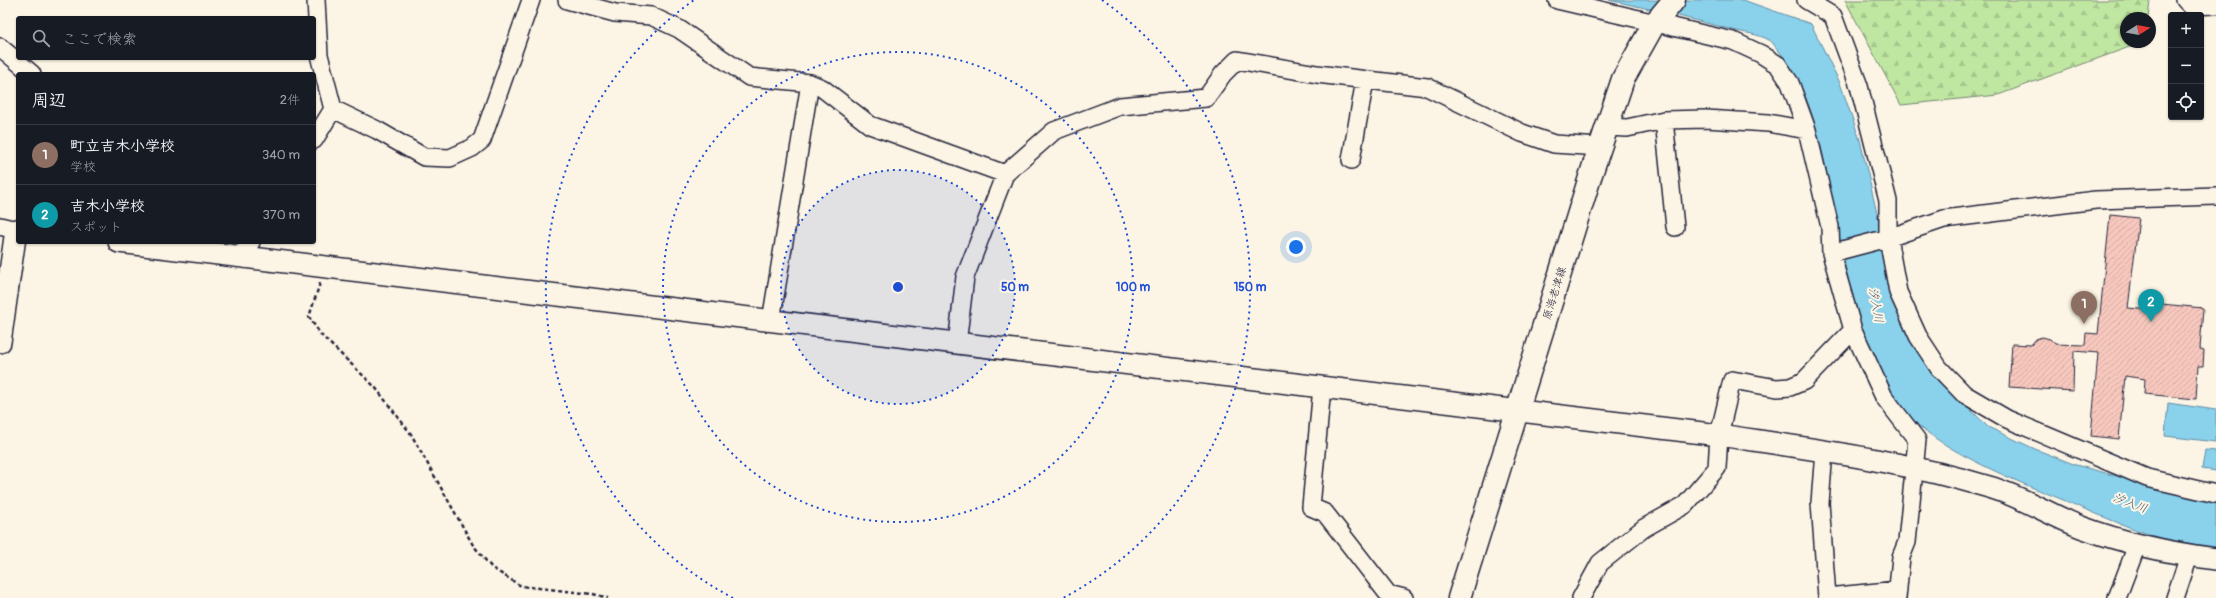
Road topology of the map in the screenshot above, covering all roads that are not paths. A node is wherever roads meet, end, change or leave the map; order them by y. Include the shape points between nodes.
1 (316, 0) edge
2 (531, 0) edge
3 (567, 0) edge
4 (1557, 0) edge
5 (1674, 0) edge
6 (1806, 0) edge
7 (2185, 0) edge
8 (2216, 5) edge
9 (1656, 21) junction
10 (0, 46) edge
11 (16, 60) edge
12 (16, 60) edge
13 (30, 72) edge
14 (1365, 80) junction
15 (810, 83) junction
16 (332, 109) junction
17 (1664, 120) junction
18 (1606, 126) junction
19 (1807, 130) junction
20 (316, 137) edge
21 (1600, 147) junction
22 (1351, 160) dead end
23 (1005, 174) junction
24 (2216, 196) edge
25 (1675, 226) dead end
26 (11, 229) edge
27 (1886, 239) junction
28 (161, 244) edge
29 (246, 249) edge
30 (1831, 253) junction
31 (771, 321) junction
32 (1853, 330) junction
33 (0, 342) edge
34 (957, 344) junction
35 (1322, 387) junction
36 (1517, 411) junction
37 (1718, 435) junction
38 (1824, 451) junction
39 (1914, 466) junction
40 (2216, 494) edge
41 (2138, 545) junction
42 (2189, 556) junction
43 (2216, 559) edge
44 (1898, 594) edge
45 (1404, 598) edge
46 (1459, 598) edge
47 (1581, 598) edge
48 (2116, 598) edge
49 (2175, 598) edge

1 - 16 street via 319,55
2 - 16 street via 482,140 472,148 450,158 424,157 377,130
3 - 15 street via 615,13 651,16 679,29 749,77
4 - 9 street
5 - 9 main road, 原海老津線
6 - 27 street via 1833,16 1859,86 1888,201
7 - 8 street via 2191,6
9 - 18 main road, 原海老津線 via 1623,79
9 - 19 street via 1733,41 1778,65 1790,83
10 - 12 street
11 - 13 street
14 - 21 street via 1427,87 1522,133 1554,144
14 - 22 street
14 - 23 street via 1237,60 1206,98 1120,106 1054,131
15 - 23 street via 822,88 870,125
15 - 31 street
16 - 20 street
17 - 18 street via 1627,128
17 - 19 street via 1706,119 1768,123
17 - 25 street
18 - 21 main road, 原海老津線
19 - 30 street via 1830,227
21 - 36 main road, 原海老津線
23 - 34 street via 965,277
24 - 27 street via 2096,200 1952,218
26 - 33 street
27 - 30 street
27 - 40 street via 1898,292 1918,336 1935,363 1964,394 2007,419 2148,478
28 - 29 street
29 - 31 street via 324,268
30 - 32 street
31 - 34 street
32 - 37 street via 1804,381 1777,388 1732,380
32 - 39 street via 1884,397 1917,440
34 - 35 street
35 - 36 street
35 - 45 street via 1311,507 1325,513 1388,594
36 - 37 street
36 - 46 main road, 原海老津線
37 - 38 street
37 - 47 street via 1717,468 1685,505 1644,528 1600,563
38 - 39 street
38 - 44 street via 1820,503 1827,597
39 - 41 street via 1991,487 2080,526
39 - 44 street via 1907,542 1901,557
41 - 42 street
41 - 48 street
42 - 43 street
42 - 49 street

